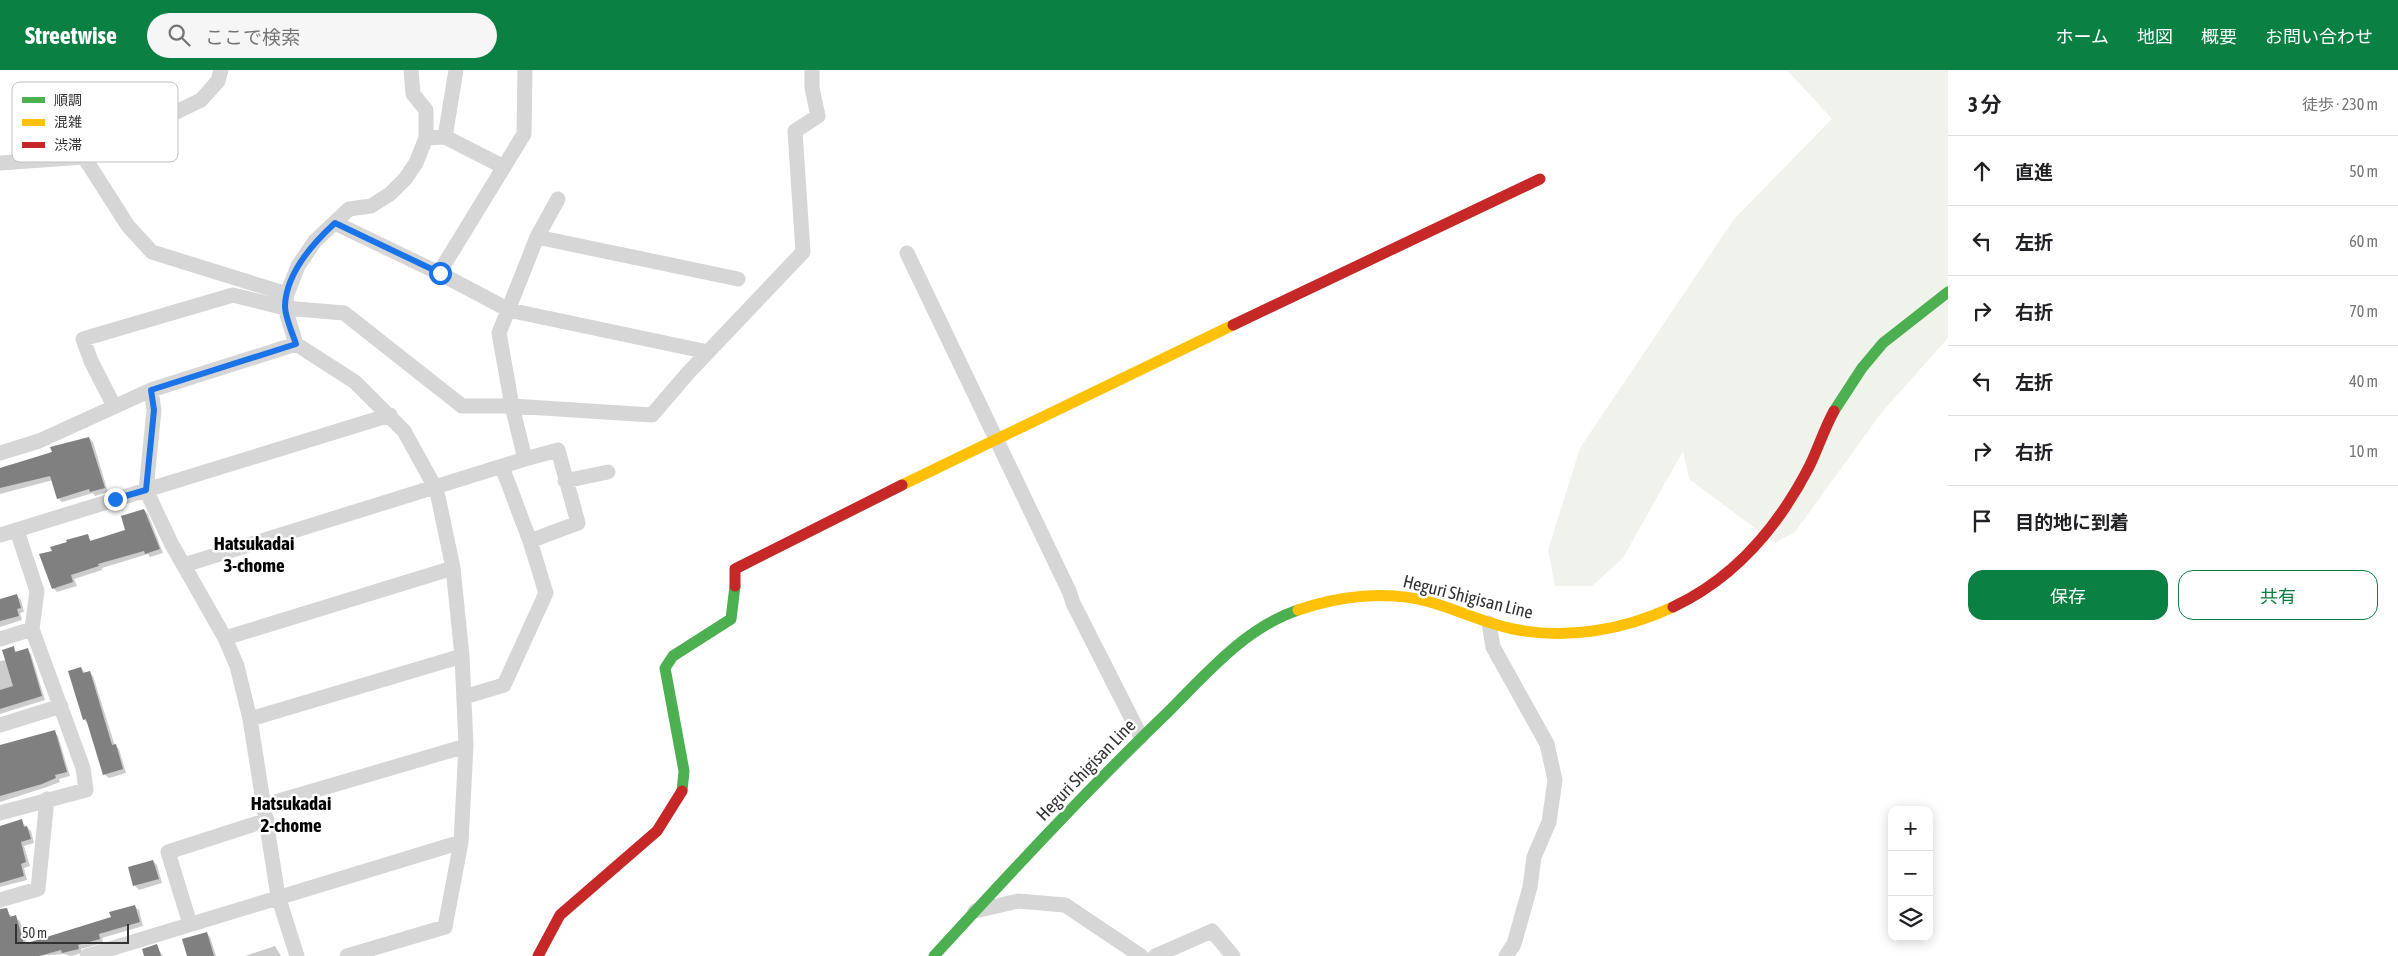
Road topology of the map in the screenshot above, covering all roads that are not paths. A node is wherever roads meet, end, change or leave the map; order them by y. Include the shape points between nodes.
1 (221, 70) edge
2 (411, 70) edge
3 (456, 70) edge
4 (525, 70) edge
5 (812, 70) edge
6 (178, 111) edge
7 (426, 138) junction
8 (445, 138) junction
9 (24, 162) edge
10 (87, 162) edge
11 (0, 164) edge
12 (504, 167) junction
13 (1540, 179) dead end
14 (558, 199) dead end
15 (335, 223) junction
16 (537, 237) junction
17 (907, 253) dead end
18 (440, 273) junction
19 (738, 279) dead end
20 (1948, 292) edge
21 (286, 301) junction
22 (509, 310) junction
23 (296, 344) junction
24 (708, 352) junction
25 (151, 390) junction
26 (114, 406) junction
27 (512, 406) junction
28 (390, 415) junction
29 (996, 438) junction
30 (0, 453) edge
31 (525, 459) junction
32 (502, 467) junction
33 (608, 472) dead end
34 (565, 482) junction
35 (436, 489) junction
36 (146, 490) junction
37 (17, 531) junction
38 (0, 535) edge
39 (530, 541) junction
40 (184, 565) junction
41 (453, 568) junction
42 (1489, 623) junction
43 (32, 629) junction
44 (224, 638) junction
45 (0, 639) edge
46 (462, 656) junction
47 (464, 697) junction
48 (61, 706) junction
49 (250, 718) junction
50 (0, 725) edge
51 (1141, 737) junction
52 (466, 746) junction
53 (47, 799) junction
54 (265, 805) junction
55 (0, 813) edge
56 (267, 820) junction
57 (461, 842) junction
58 (278, 896) junction
59 (0, 900) edge
60 (975, 911) junction
61 (190, 924) junction
62 (86, 956) edge
63 (297, 956) edge
64 (348, 956) edge
65 (538, 956) edge
66 (934, 956) edge
67 (1141, 956) edge
68 (1155, 956) edge
69 (1233, 956) edge
70 (1506, 956) edge

1 - 6 street via 218,81 201,100
2 - 7 street via 413,94 426,110
3 - 8 street
4 - 12 street via 524,134
5 - 24 street via 818,116 795,131 803,252
7 - 8 street
7 - 15 street via 405,180 371,206 349,209
8 - 12 street
9 - 11 street
10 - 21 street via 128,226 152,252
12 - 18 street
13 - 29 street
14 - 16 street
15 - 18 street
15 - 21 street via 315,241 298,266
16 - 19 street
16 - 22 street
17 - 29 street
18 - 22 street
20 - 42 street, Heguri Shigisan Line via 1887,338 1836,406 1808,467 1764,540 1746,560 1717,583 1682,604 1614,629 1571,634 1527,633
21 - 23 street
21 - 26 street via 233,295 83,339 90,361
21 - 27 street via 344,313 462,406
22 - 24 street
22 - 27 street via 500,333
23 - 25 street
23 - 28 street via 355,382
24 - 27 street via 652,415
25 - 26 street
25 - 36 street via 154,410
26 - 30 street via 39,441
27 - 31 street
28 - 35 street via 404,431
28 - 36 street
29 - 51 street via 1073,603
29 - 65 street via 735,569 732,619 673,656 666,668 684,771 683,789 657,830 560,915
31 - 32 street
31 - 34 street via 558,450
32 - 35 street
32 - 39 street
33 - 34 street
34 - 39 street via 578,523
35 - 40 street
35 - 41 street
36 - 37 street
36 - 40 street
37 - 38 street
37 - 43 street via 37,591
39 - 47 street via 546,593 504,685
40 - 44 street
41 - 44 street
41 - 46 street
42 - 51 street, Heguri Shigisan Line via 1441,605 1389,595 1344,599 1301,609 1263,625 1249,636
42 - 70 street via 1493,647 1547,744 1555,780 1549,822 1534,857 1530,887 1514,944
43 - 45 street
43 - 48 street
44 - 49 street via 237,666
46 - 47 street
46 - 49 street
47 - 52 street
48 - 50 street
48 - 53 street via 86,790
49 - 54 street
51 - 60 street, Heguri Shigisan Line
52 - 54 street
52 - 57 street
53 - 55 street
53 - 59 street via 38,889
54 - 56 street
56 - 58 street
56 - 61 street via 168,852
57 - 58 street
57 - 64 street via 445,927
58 - 61 street
58 - 63 street
60 - 66 street, Heguri Shigisan Line
60 - 67 street via 1018,901 1065,905
61 - 62 street
68 - 69 street via 1212,931

